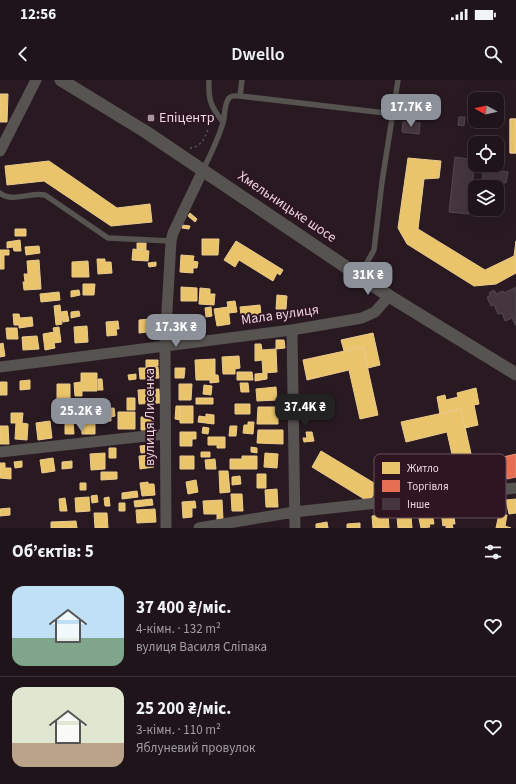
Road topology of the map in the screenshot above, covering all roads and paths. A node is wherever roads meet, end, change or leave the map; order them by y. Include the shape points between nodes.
1 (36, 80) edge
2 (61, 80) edge
3 (209, 80) edge
4 (242, 80) edge
5 (398, 80) edge
6 (240, 96) junction
7 (212, 108) junction
8 (394, 114) junction
9 (223, 122) junction
10 (186, 146) dead end
11 (0, 151) edge
12 (203, 170) junction
13 (0, 193) edge
14 (171, 242) junction
15 (360, 275) junction
16 (389, 296) junction
17 (292, 330) junction
18 (164, 346) junction
19 (0, 366) edge
20 (516, 374) edge
21 (164, 434) junction
22 (0, 452) edge
23 (516, 488) edge
24 (506, 489) edge
25 (374, 503) edge
26 (294, 512) junction
27 (166, 528) edge
28 (199, 528) edge
29 (295, 528) edge

1 - 11 street
2 - 12 street, Хмельницьке шосе
3 - 7 lane
4 - 6 lane
5 - 8 lane
6 - 8 lane
6 - 9 lane via 229,97
7 - 9 lane
7 - 10 path via 203,141 195,147
8 - 15 lane via 374,250
9 - 12 lane via 215,147
12 - 14 street, вулиця Лисенка
12 - 15 street, Хмельницьке шосе
13 - 14 lane via 8,197 45,195 108,238
14 - 18 street, вулиця Лисенка
15 - 16 street, Хмельницьке шосе
16 - 17 street, Мала вулиця via 375,312 362,318
16 - 20 street, Хмельницьке шосе
17 - 18 street, Мала вулиця
17 - 26 street
18 - 19 street, Мала вулиця
18 - 21 street, вулиця Лисенка
21 - 22 street
21 - 27 street, вулиця Лисенка
23 - 24 street
25 - 26 street
26 - 28 street
26 - 29 street

